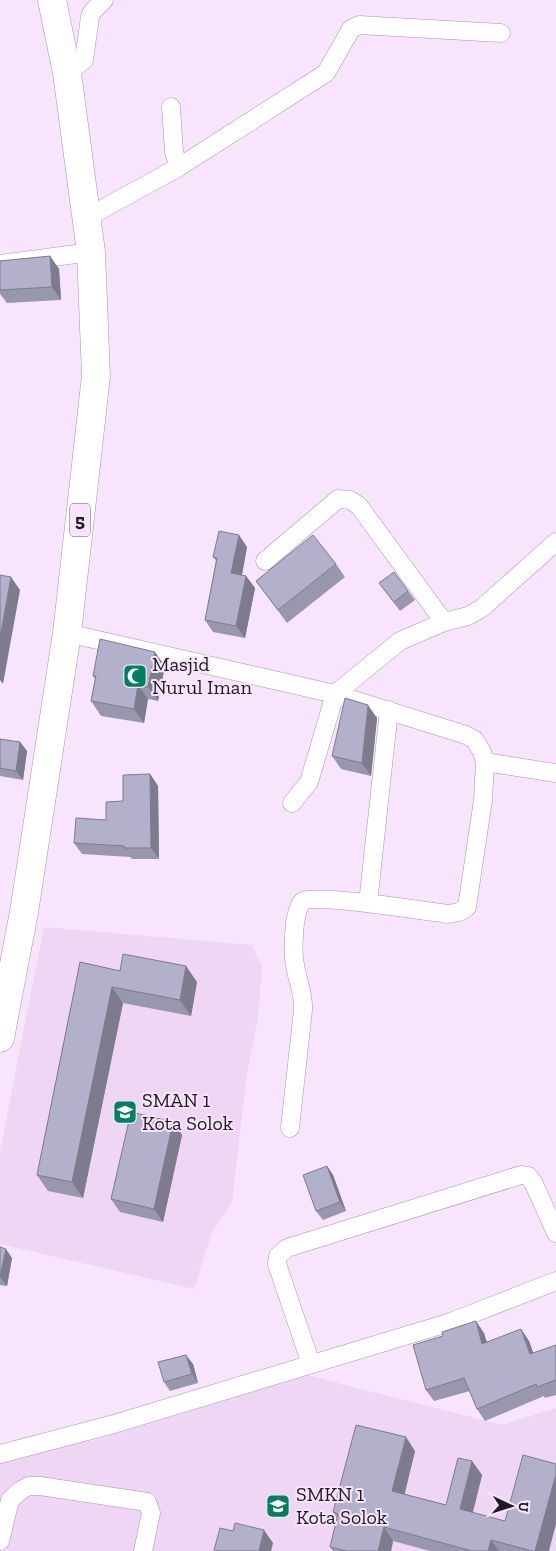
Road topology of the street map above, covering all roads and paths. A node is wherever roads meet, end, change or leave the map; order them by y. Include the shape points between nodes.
1 (52, 0) edge
2 (104, 0) edge
3 (501, 33) dead end
4 (67, 73) junction
5 (171, 107) dead end
6 (179, 167) junction
7 (86, 218) junction
8 (91, 252) junction
9 (0, 264) edge
10 (556, 542) edge
11 (265, 561) dead end
12 (444, 622) junction
13 (67, 633) junction
14 (335, 694) junction
15 (389, 710) junction
16 (485, 762) junction
17 (556, 773) edge
18 (292, 802) dead end
19 (368, 903) junction
20 (0, 1038) edge
21 (290, 1128) dead end
22 (556, 1233) edge
23 (556, 1281) edge
24 (311, 1364) junction
25 (0, 1454) edge
26 (0, 1541) edge
27 (144, 1551) edge

1 - 4 highway, 5
2 - 4 street via 90,17 84,60
3 - 6 street via 359,25 351,29 326,74
4 - 7 highway, 5
5 - 6 street via 174,152
6 - 7 street
7 - 8 highway, 5
8 - 9 street
8 - 13 highway, 5 via 96,376
10 - 12 street via 482,608 468,616
11 - 12 street via 338,499 350,500 359,506
12 - 14 street via 400,641
13 - 14 street
13 - 20 highway, 5 via 24,912
14 - 15 street
14 - 18 street via 309,782
15 - 16 street via 466,734 475,740
15 - 19 street
16 - 17 street
16 - 19 street via 483,800 467,907 448,914
19 - 21 street via 314,899 300,905 294,963 303,992 303,1010
22 - 24 street via 533,1182 528,1176 521,1175 287,1248 278,1256 277,1264
23 - 24 street via 468,1317
24 - 25 street via 114,1424
26 - 27 street via 10,1500 20,1490 40,1486 147,1502 151,1513

